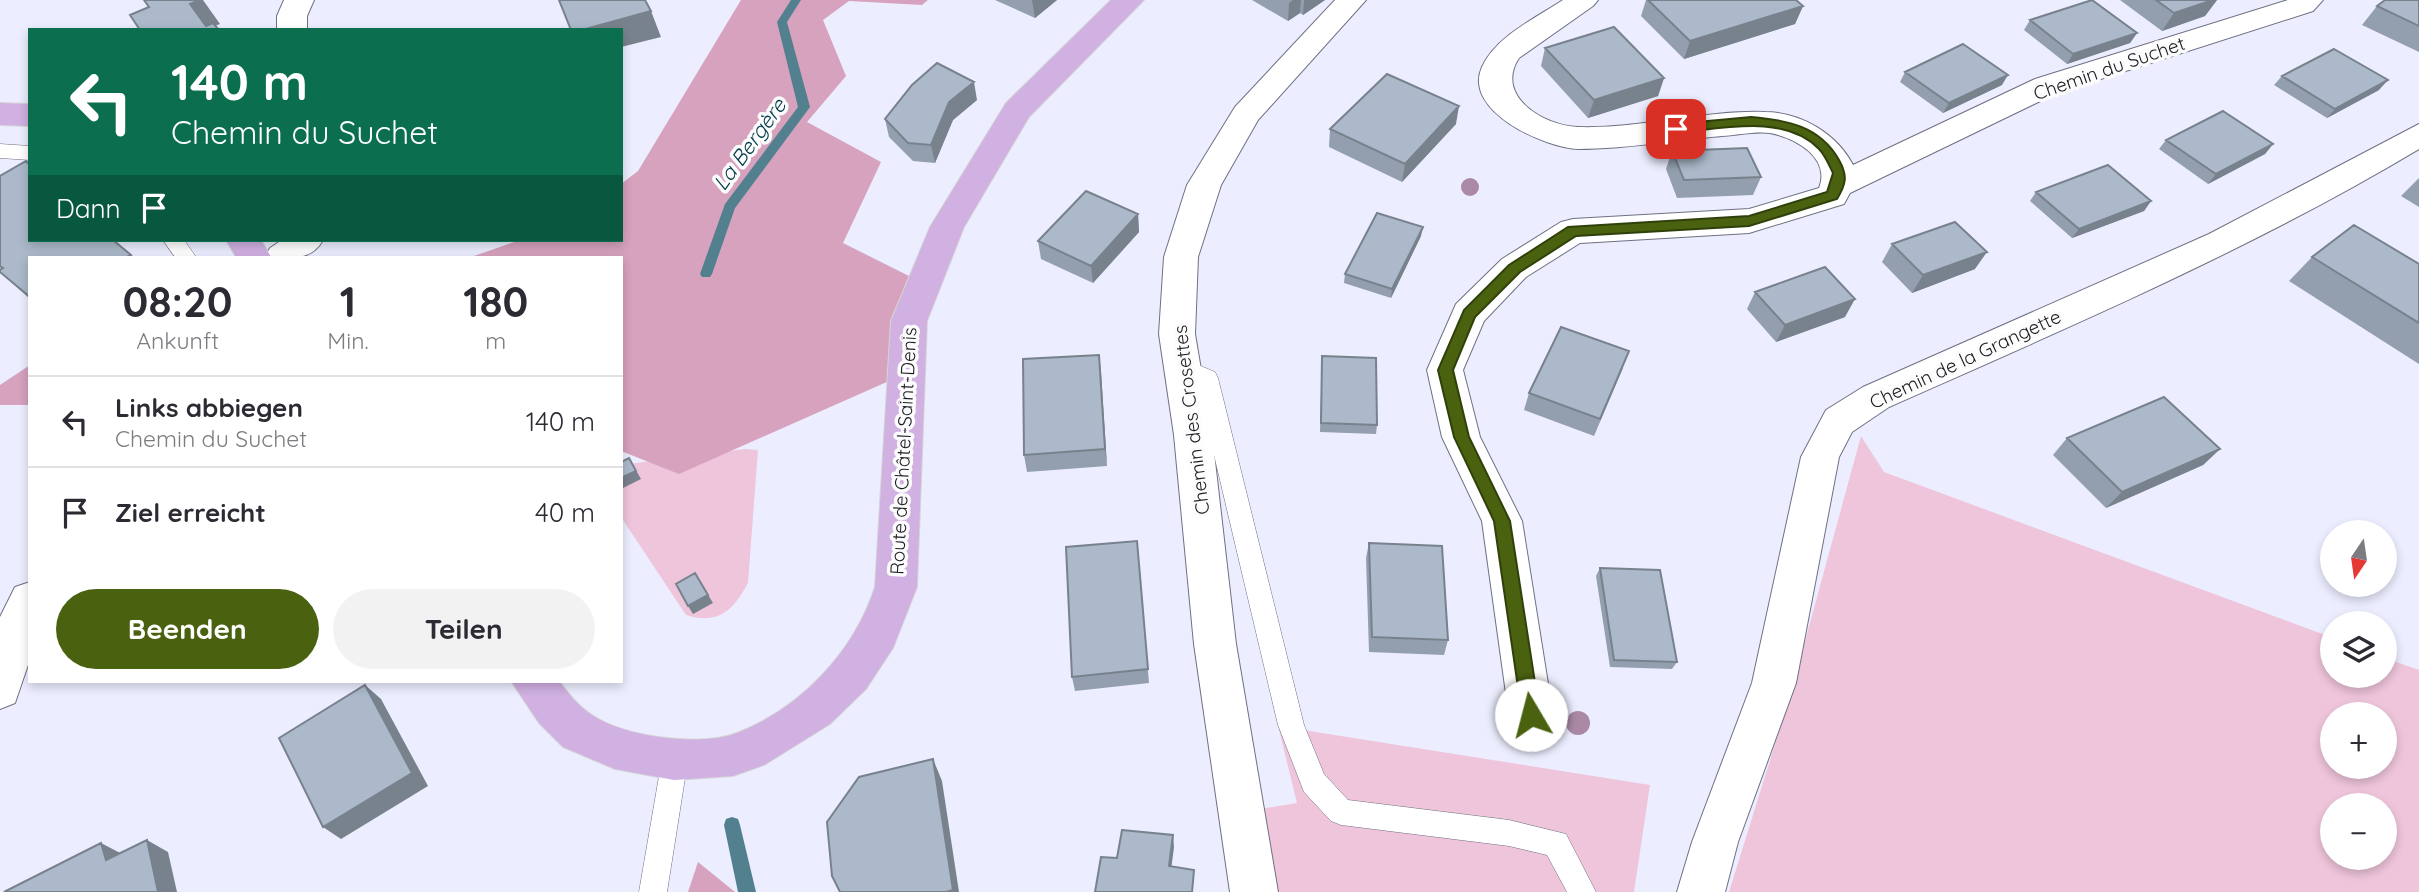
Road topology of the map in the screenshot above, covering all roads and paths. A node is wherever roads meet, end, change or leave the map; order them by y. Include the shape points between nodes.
1 (299, 0) edge
2 (1129, 0) edge
3 (1351, 0) edge
4 (1583, 0) edge
5 (2308, 0) edge
6 (292, 28) edge
7 (0, 114) edge
8 (28, 115) edge
9 (2419, 135) edge
10 (0, 151) edge
11 (28, 153) edge
12 (1839, 185) junction
13 (175, 242) edge
14 (303, 242) edge
15 (185, 256) edge
16 (283, 256) edge
17 (1182, 366) junction
18 (28, 604) edge
19 (535, 683) edge
20 (0, 689) edge
21 (1531, 715) dead end
22 (675, 759) junction
23 (653, 892) edge
24 (1254, 892) edge
25 (1582, 892) edge
26 (1701, 892) edge

1 - 6 street
2 - 22 main road, Route de Châtel-Saint-Denis via 1017,110 947,227 909,321 901,419 899,568 888,616 876,640 846,681 796,724 736,755
3 - 17 street, Chemin des Crosettes via 1246,114 1204,185 1181,257 1177,334
4 - 12 street via 1500,60 1494,82 1520,118 1577,138 1751,122 1784,125 1826,148 1840,173
5 - 12 street, Chemin du Suchet via 2046,86
7 - 8 main road
9 - 26 street, Chemin de la Grangette via 2343,182 1876,397 1839,421 1819,457 1773,683
10 - 11 lane
12 - 21 street, Chemin du Suchet via 1832,196 1749,221 1573,231 1514,268 1469,314 1445,370 1461,437 1502,521
13 - 15 lane
14 - 16 street
17 - 24 street, Chemin des Crosettes via 1215,644
17 - 25 lane via 1207,379 1291,725 1314,783 1341,813 1509,833 1556,844
18 - 20 street
19 - 22 main road, Route de Châtel-Saint-Denis via 577,731 625,754
22 - 23 lane

